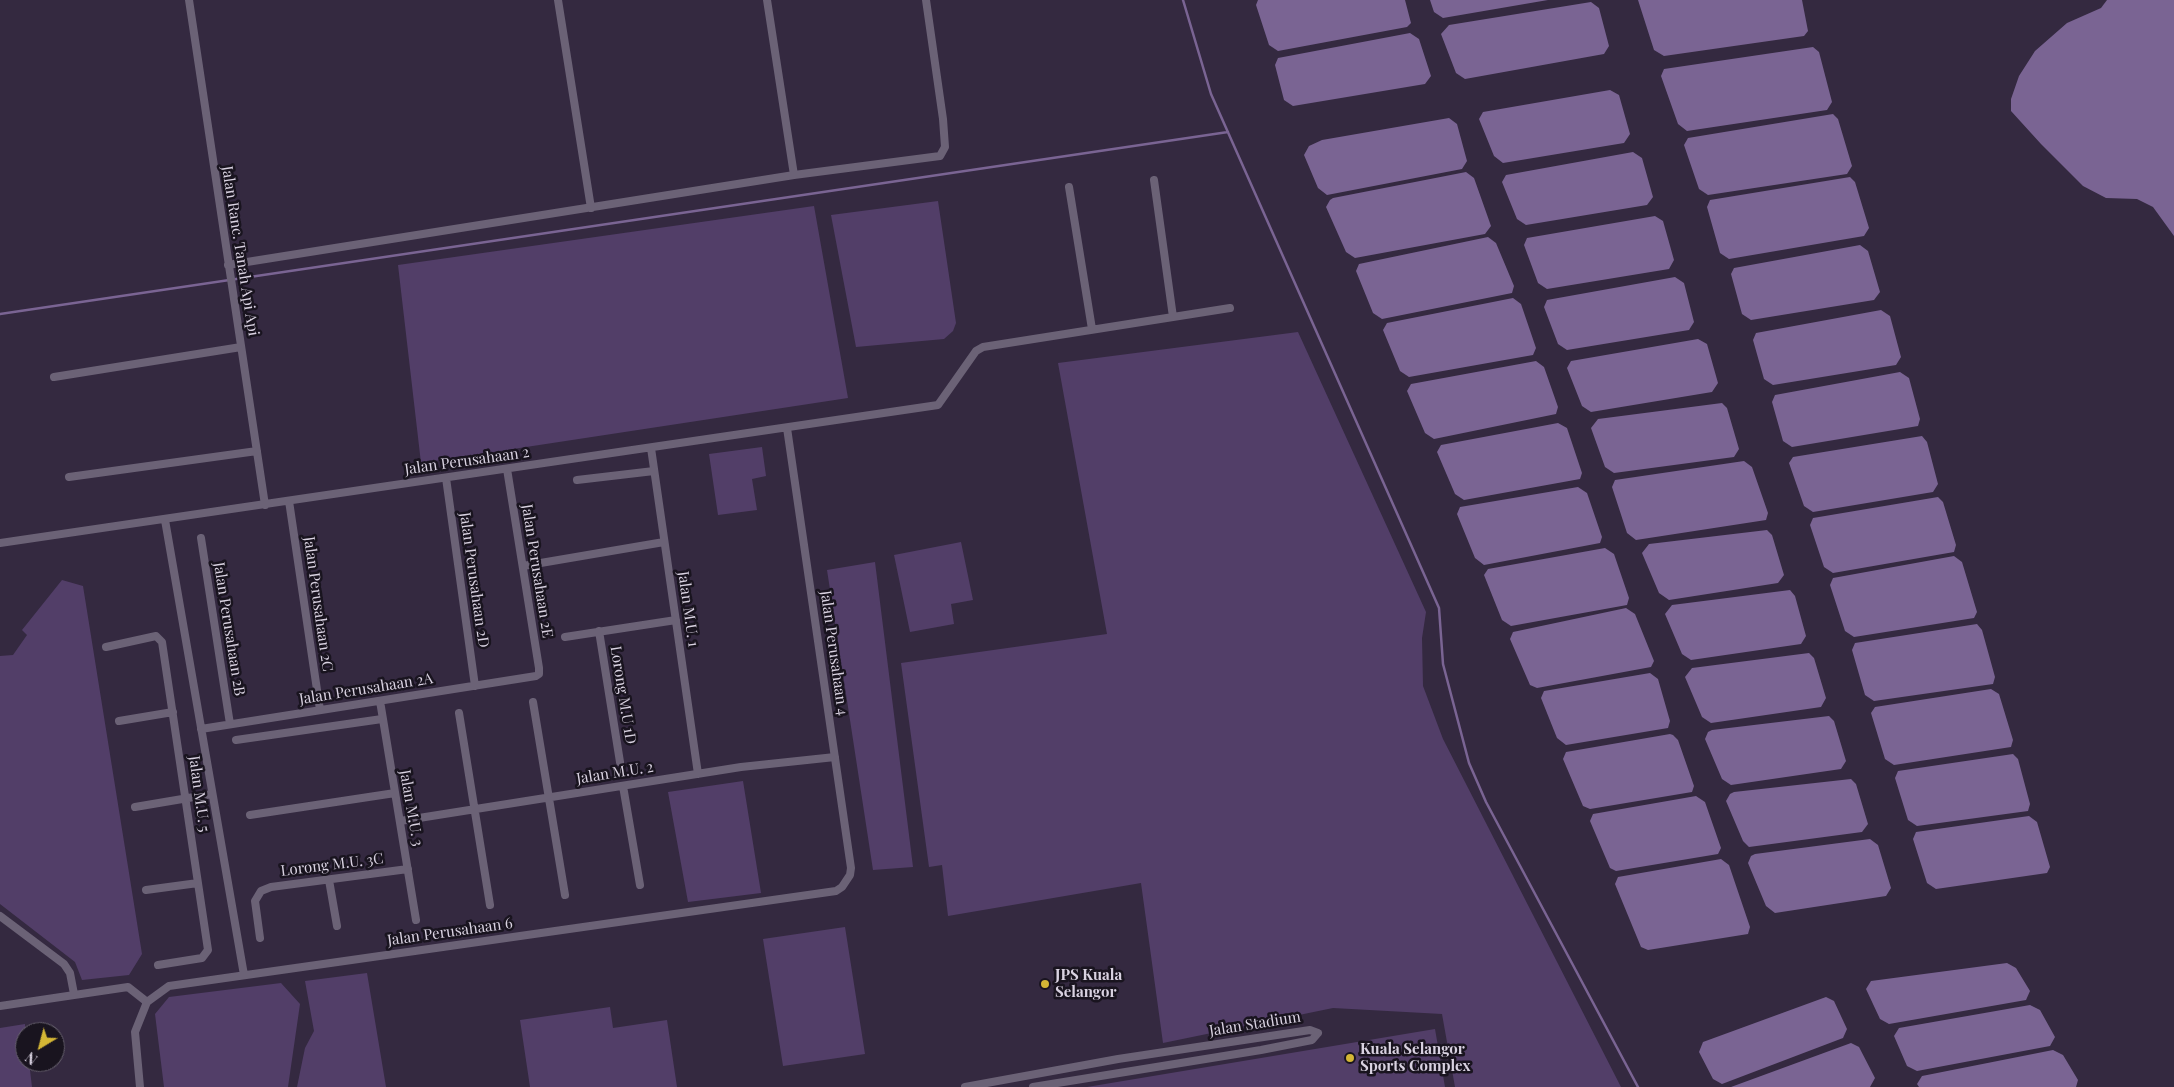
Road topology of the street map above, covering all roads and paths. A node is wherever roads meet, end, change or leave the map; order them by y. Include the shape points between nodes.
1 (189, 0) edge
2 (558, 0) edge
3 (767, 0) edge
4 (926, 0) edge
5 (794, 175) junction
6 (1154, 180) dead end
7 (1069, 188) dead end
8 (591, 208) junction
9 (229, 269) junction
10 (1230, 308) dead end
11 (1173, 317) junction
12 (1092, 329) junction
13 (241, 347) junction
14 (54, 377) dead end
15 (787, 428) junction
16 (651, 448) junction
17 (257, 451) junction
18 (507, 469) junction
19 (654, 471) junction
20 (69, 477) dead end
21 (446, 478) junction
22 (576, 480) dead end
23 (289, 502) junction
24 (265, 505) junction
25 (165, 520) junction
26 (201, 538) dead end
27 (664, 542) junction
28 (0, 544) edge
29 (523, 566) junction
30 (676, 620) junction
31 (599, 631) junction
32 (565, 637) dead end
33 (106, 647) dead end
34 (536, 676) joint
35 (474, 686) junction
36 (380, 701) junction
37 (533, 702) dead end
38 (320, 710) junction
39 (173, 712) junction
40 (459, 713) dead end
41 (382, 719) junction
42 (119, 721) dead end
43 (230, 724) junction
44 (201, 729) junction
45 (236, 740) dead end
46 (835, 757) junction
47 (620, 762) dead end
48 (698, 774) junction
49 (623, 786) junction
50 (395, 793) junction
51 (212, 794) junction
52 (549, 798) junction
53 (186, 799) junction
54 (135, 807) dead end
55 (475, 809) junction
56 (250, 815) dead end
57 (400, 821) junction
58 (408, 870) junction
59 (329, 880) junction
60 (846, 882) joint
61 (198, 883) junction
62 (640, 885) dead end
63 (146, 890) dead end
64 (565, 895) dead end
65 (490, 906) dead end
66 (0, 916) edge
67 (416, 920) dead end
68 (337, 926) dead end
69 (260, 938) dead end
70 (158, 965) dead end
71 (244, 975) junction
72 (74, 994) junction
73 (147, 1002) junction
74 (0, 1006) edge
75 (140, 1087) edge
76 (965, 1087) edge
77 (1033, 1087) edge

1 - 9 street, Jalan Ranc. Tanah Api Api
2 - 8 street
3 - 5 street
4 - 5 street via 945,151 936,157
5 - 8 street
6 - 11 street
7 - 12 street
8 - 9 street
9 - 13 street, Jalan Ranc. Tanah Api Api
10 - 11 street
11 - 12 street
12 - 15 street, Jalan Perusahaan 2 via 983,347 976,351 938,405
13 - 14 street
13 - 17 street, Jalan Ranc. Tanah Api Api
15 - 16 street, Jalan Perusahaan 2
15 - 46 street, Jalan Perusahaan 4
16 - 18 street, Jalan Perusahaan 2
16 - 19 street, Jalan M.U. 1
17 - 20 street
17 - 24 street, Jalan Ranc. Tanah Api Api
18 - 21 street, Jalan Perusahaan 2
18 - 29 street, Jalan Perusahaan 2E
19 - 22 street
19 - 27 street, Jalan M.U. 1
21 - 23 street, Jalan Perusahaan 2
21 - 35 street, Jalan Perusahaan 2D
23 - 24 street, Jalan Perusahaan 2
23 - 38 street, Jalan Perusahaan 2C
24 - 25 street, Jalan Perusahaan 2
25 - 28 street, Jalan Perusahaan 2
25 - 44 street
26 - 43 street, Jalan Perusahaan 2B
27 - 29 street
27 - 30 street, Jalan M.U. 1
29 - 34 street, Jalan Perusahaan 2E via 539,668
30 - 31 street
30 - 48 street, Jalan M.U. 1
31 - 32 street
31 - 47 street, Lorong M.U 1D
33 - 39 street, Jalan M.U. 5 via 156,636 160,638
34 - 35 street, Jalan Perusahaan 2A
35 - 36 street, Jalan Perusahaan 2A
36 - 38 street, Jalan Perusahaan 2A
36 - 41 street, Jalan M.U. 3
37 - 52 street
38 - 43 street, Jalan Perusahaan 2A
39 - 42 street
39 - 53 street, Jalan M.U. 5
40 - 55 street
41 - 45 street
41 - 50 street, Jalan M.U. 3
43 - 44 street, Jalan Perusahaan 2A
44 - 51 street
46 - 48 street, Jalan M.U. 2
46 - 60 street, Jalan Perusahaan 4 via 851,868
48 - 49 street, Jalan M.U. 2
49 - 52 street, Jalan M.U. 2
49 - 62 street
50 - 56 street
50 - 57 street, Jalan M.U. 3
51 - 53 street
51 - 71 street
52 - 55 street, Jalan M.U. 2
52 - 64 street
53 - 54 street
53 - 61 street, Jalan M.U. 5
55 - 57 street, Jalan M.U. 2
55 - 65 street
57 - 58 street, Jalan M.U. 3
58 - 59 street, Lorong M.U. 3C
58 - 67 street, Jalan M.U. 3
59 - 68 street
59 - 69 street, Lorong M.U. 3C via 261,891 255,901
60 - 71 street, Jalan Perusahaan 6 via 836,891
61 - 63 street
61 - 70 street, Jalan M.U. 5 via 208,950 206,955
66 - 72 street via 64,964 70,973
71 - 73 street, Jalan Perusahaan 6 via 169,986
72 - 73 street via 128,987
72 - 74 street
73 - 75 street via 135,1032
76 - 77 street, Jalan Stadium via 1166,1052 1310,1030 1318,1033 1312,1040 1270,1048

